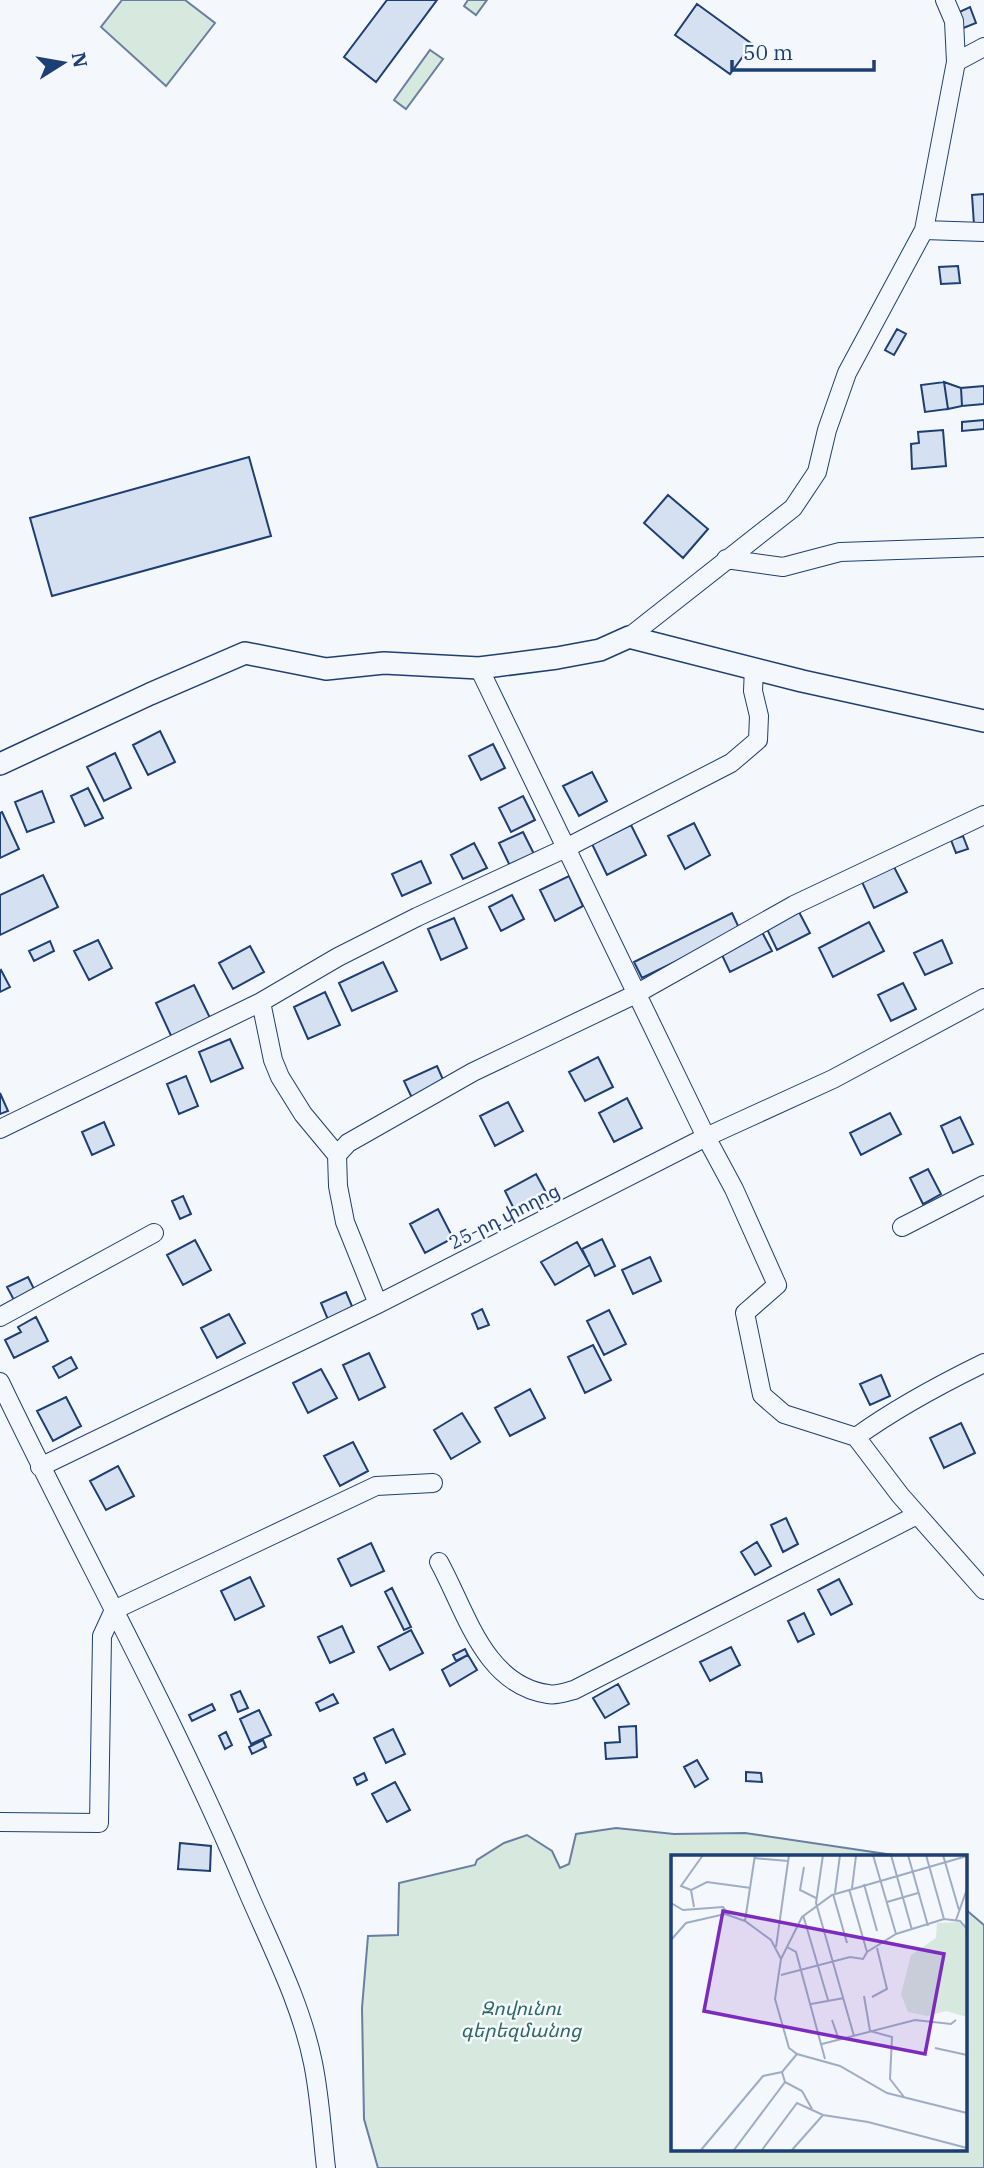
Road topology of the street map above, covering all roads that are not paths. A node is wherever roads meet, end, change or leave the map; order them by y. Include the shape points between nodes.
1 (945, 0) edge
2 (984, 47) edge
3 (956, 62) junction
4 (924, 230) junction
5 (984, 232) edge
6 (984, 547) edge
7 (726, 559) junction
8 (629, 637) junction
9 (479, 668) junction
10 (754, 668) junction
11 (984, 721) edge
12 (0, 764) edge
13 (984, 815) edge
14 (566, 848) junction
15 (636, 994) junction
16 (984, 998) edge
17 (261, 1002) junction
18 (0, 1129) edge
19 (706, 1137) junction
20 (337, 1155) junction
21 (984, 1185) edge
22 (902, 1227) dead end
23 (154, 1233) dead end
24 (378, 1304) junction
25 (0, 1317) edge
26 (984, 1363) edge
27 (0, 1382) edge
28 (856, 1437) junction
29 (40, 1467) junction
30 (433, 1483) dead end
31 (917, 1515) junction
32 (439, 1562) dead end
33 (984, 1590) edge
34 (114, 1610) junction
35 (0, 1822) edge
36 (326, 2168) edge

1 - 3 street via 954,21
2 - 3 street
3 - 4 street
4 - 5 street
4 - 7 street via 848,373 817,472 793,508
6 - 7 street via 840,552 783,567
7 - 8 street
8 - 9 street via 600,650
8 - 10 street
9 - 12 street via 384,663 326,669 245,653
9 - 14 street
10 - 11 street
10 - 14 street via 758,740 731,763
13 - 15 street via 794,905
14 - 15 street
14 - 17 street via 417,917
15 - 19 street
15 - 20 street via 473,1072 348,1143
16 - 19 street, 25-րդ փողոց via 833,1079
17 - 18 street
17 - 20 street via 280,1077
19 - 24 street, 25-րդ փողոց
19 - 28 street via 777,1285 745,1313 762,1395 783,1415
20 - 24 street via 345,1222
21 - 22 street
23 - 25 street
24 - 29 street, 25-րդ փողոց
26 - 28 street via 929,1390
27 - 29 street
28 - 31 street
29 - 34 street
30 - 34 street via 376,1486
31 - 32 street via 574,1690 550,1695 518,1685 503,1674 473,1632
31 - 33 street
34 - 35 street via 102,1636 99,1823
34 - 36 street via 214,1811 299,2012 313,2063

